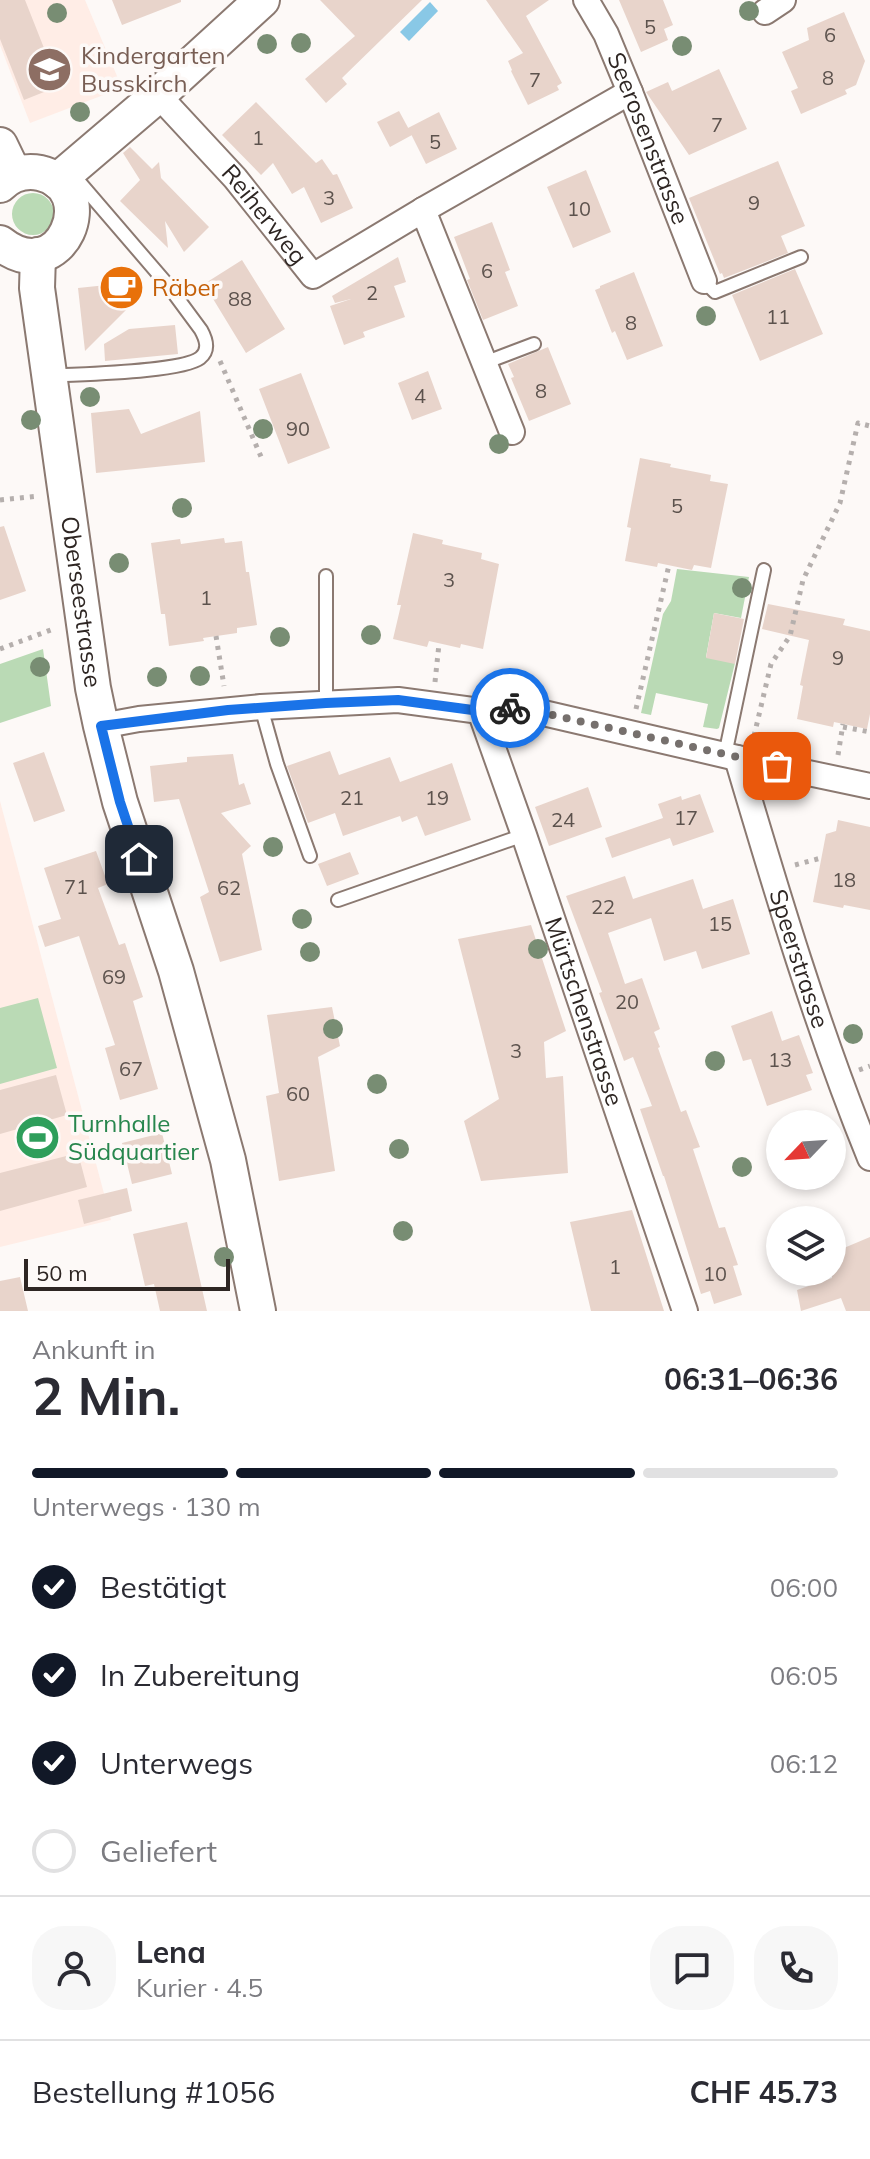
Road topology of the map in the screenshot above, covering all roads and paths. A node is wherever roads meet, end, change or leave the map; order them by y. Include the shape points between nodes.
1 (586, 0) edge
2 (244, 11) edge
3 (630, 92) junction
4 (158, 95) junction
5 (5, 168) edge
6 (63, 176) junction
7 (423, 210) junction
8 (0, 243) edge
9 (38, 255) junction
10 (801, 257) dead end
11 (704, 281) joint
12 (534, 344) dead end
13 (206, 347) junction
14 (484, 363) junction
15 (51, 376) junction
16 (870, 426) edge
17 (512, 432) dead end
18 (262, 459) dead end
19 (669, 565) dead end
20 (764, 570) dead end
21 (326, 576) dead end
22 (65, 625) dead end
23 (216, 636) dead end
24 (439, 644) dead end
25 (0, 649) edge
26 (326, 703) junction
27 (432, 704) junction
28 (261, 707) junction
29 (228, 710) junction
30 (480, 711) junction
31 (101, 726) junction
32 (870, 732) edge
33 (631, 733) junction
34 (737, 758) junction
35 (837, 761) dead end
36 (870, 786) edge
37 (524, 835) junction
38 (310, 856) dead end
39 (338, 900) dead end
40 (870, 1158) edge
41 (258, 1311) edge
42 (685, 1311) edge

1 - 3 street, Seerosenstrasse
2 - 4 street
3 - 7 street, Reiherweg
3 - 11 street, Seerosenstrasse
4 - 6 street
4 - 7 street, Reiherweg via 235,178 313,276
5 - 6 street
6 - 9 street via 71,203 69,231 51,251
6 - 13 lane via 167,284 201,330
7 - 14 street
8 - 9 street via 24,255
9 - 15 street, Oberseestrasse via 37,288
10 - 11 lane via 715,292
12 - 14 lane
13 - 15 lane via 198,360 157,369
13 - 18 path via 219,359
14 - 17 street
15 - 31 street, Oberseestrasse
16 - 34 path via 858,423 840,503 803,580 790,636 771,664
19 - 33 path
20 - 34 lane
21 - 26 lane
22 - 25 path
23 - 29 path
24 - 27 path
26 - 27 street
26 - 28 street
27 - 30 street
28 - 29 street
28 - 38 lane
29 - 31 street
30 - 33 street via 525,710
30 - 37 street, Mürtschenstrasse
31 - 41 street, Oberseestrasse via 228,1160
32 - 35 path via 843,726
33 - 34 street
34 - 36 street
34 - 40 street, Speerstrasse via 830,1055
37 - 39 lane
37 - 42 street, Mürtschenstrasse

